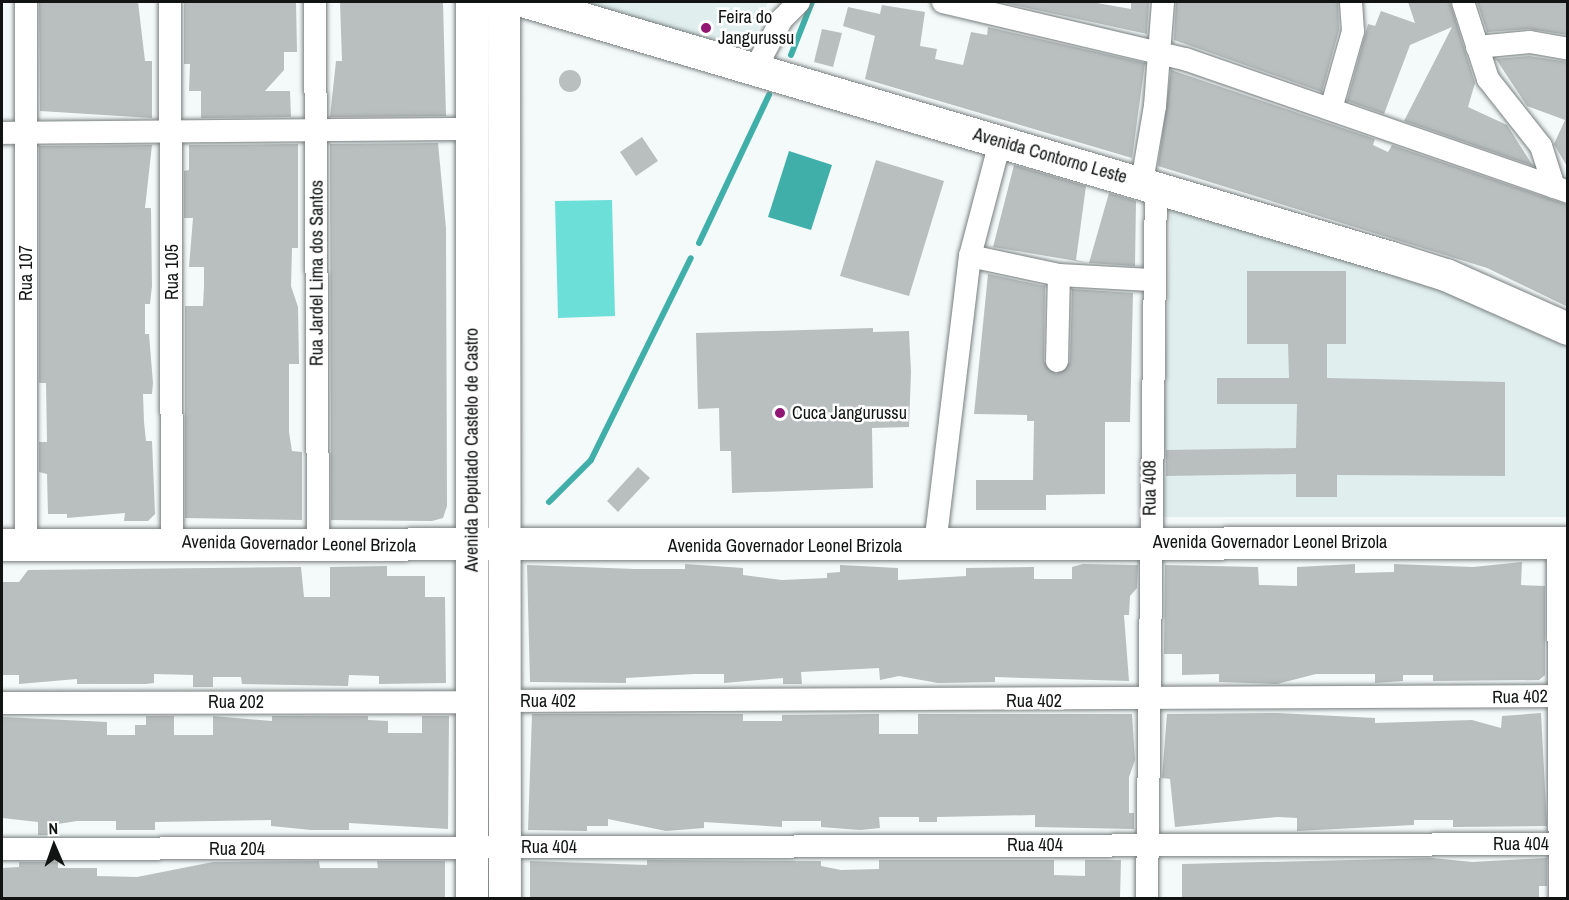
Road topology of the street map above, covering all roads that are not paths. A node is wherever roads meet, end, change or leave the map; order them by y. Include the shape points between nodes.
1 (26, 2) edge
2 (170, 2) edge
3 (315, 2) edge
4 (472, 2) edge
5 (504, 2) edge
6 (526, 2) edge
7 (799, 2) edge
8 (944, 2) edge
9 (1163, 2) edge
10 (1351, 2) edge
11 (1463, 2) edge
12 (1477, 47) junction
13 (1568, 49) edge
14 (1160, 52) junction
15 (755, 69) junction
16 (1331, 109) junction
17 (471, 129) junction
18 (2, 132) edge
19 (26, 132) junction
20 (172, 132) junction
21 (317, 132) junction
22 (1000, 142) junction
23 (1149, 184) junction
24 (1561, 189) edge
25 (472, 242) junction
26 (505, 242) junction
27 (970, 256) junction
28 (1059, 275) junction
29 (1151, 280) junction
30 (505, 286) junction
31 (472, 287) junction
32 (1568, 329) edge
33 (1057, 361) dead end
34 (172, 543) junction
35 (1150, 543) junction
36 (1565, 543) edge
37 (14, 544) edge
38 (318, 544) junction
39 (935, 545) junction
40 (471, 546) junction
41 (504, 546) junction
42 (1564, 696) junction
43 (503, 701) junction
44 (1146, 701) junction
45 (471, 702) junction
46 (2, 703) edge
47 (1565, 844) junction
48 (1147, 845) junction
49 (505, 847) junction
50 (2, 849) edge
51 (472, 849) junction
52 (472, 898) edge
53 (505, 898) edge
54 (1147, 898) edge
55 (1565, 898) edge

1 - 19 street, Rua 107
2 - 20 street, Rua 105
3 - 21 street, Rua Jardel Lima dos Santos
4 - 17 street, Avenida Deputado Castelo de Castro
5 - 26 street, Avenida Deputado Castelo de Castro
6 - 15 street, Avenida Contorno Leste
7 - 15 street via 782,19
8 - 14 street
9 - 14 street, Rua 408
10 - 16 street via 1353,31
11 - 12 street
12 - 13 street via 1530,42
12 - 24 street via 1502,102 1541,146
14 - 16 street
14 - 23 street, Rua 408
15 - 22 street, Avenida Contorno Leste
16 - 24 street
17 - 21 street
17 - 25 street, Avenida Deputado Castelo de Castro
18 - 19 street
19 - 20 street
19 - 37 street, Rua 107
20 - 21 street
20 - 34 street, Rua 105
21 - 38 street, Rua Jardel Lima dos Santos
22 - 23 street, Avenida Contorno Leste
22 - 27 street
23 - 29 street, Rua 408
23 - 32 street, Avenida Contorno Leste via 1446,275
25 - 26 street
25 - 31 street, Avenida Deputado Castelo de Castro
26 - 30 street, Avenida Deputado Castelo de Castro
27 - 28 street
27 - 39 street
28 - 29 street
28 - 33 street
29 - 35 street, Rua 408
30 - 31 street
30 - 41 street, Avenida Deputado Castelo de Castro
31 - 40 street, Avenida Deputado Castelo de Castro
34 - 37 street, Avenida Governador Leonel Brizola
34 - 38 street, Avenida Governador Leonel Brizola
35 - 36 street, Avenida Governador Leonel Brizola
35 - 39 street, Avenida Governador Leonel Brizola
35 - 44 street, Rua 408
36 - 42 street
38 - 40 street, Avenida Governador Leonel Brizola
39 - 41 street, Avenida Governador Leonel Brizola
40 - 41 street, Avenida Governador Leonel Brizola
40 - 45 street, Avenida Deputado Castelo de Castro
41 - 43 street, Avenida Deputado Castelo de Castro
42 - 44 street, Rua 402
42 - 47 street
43 - 44 street, Rua 402
43 - 49 street, Avenida Deputado Castelo de Castro
44 - 48 street, Rua 408
45 - 46 street, Rua 202
45 - 51 street, Avenida Deputado Castelo de Castro
47 - 48 street, Rua 404
47 - 55 street
48 - 49 street, Rua 404
48 - 54 street, Rua 408
49 - 51 street, Rua 404
49 - 53 street, Avenida Deputado Castelo de Castro
50 - 51 street, Rua 204
51 - 52 street, Avenida Deputado Castelo de Castro

